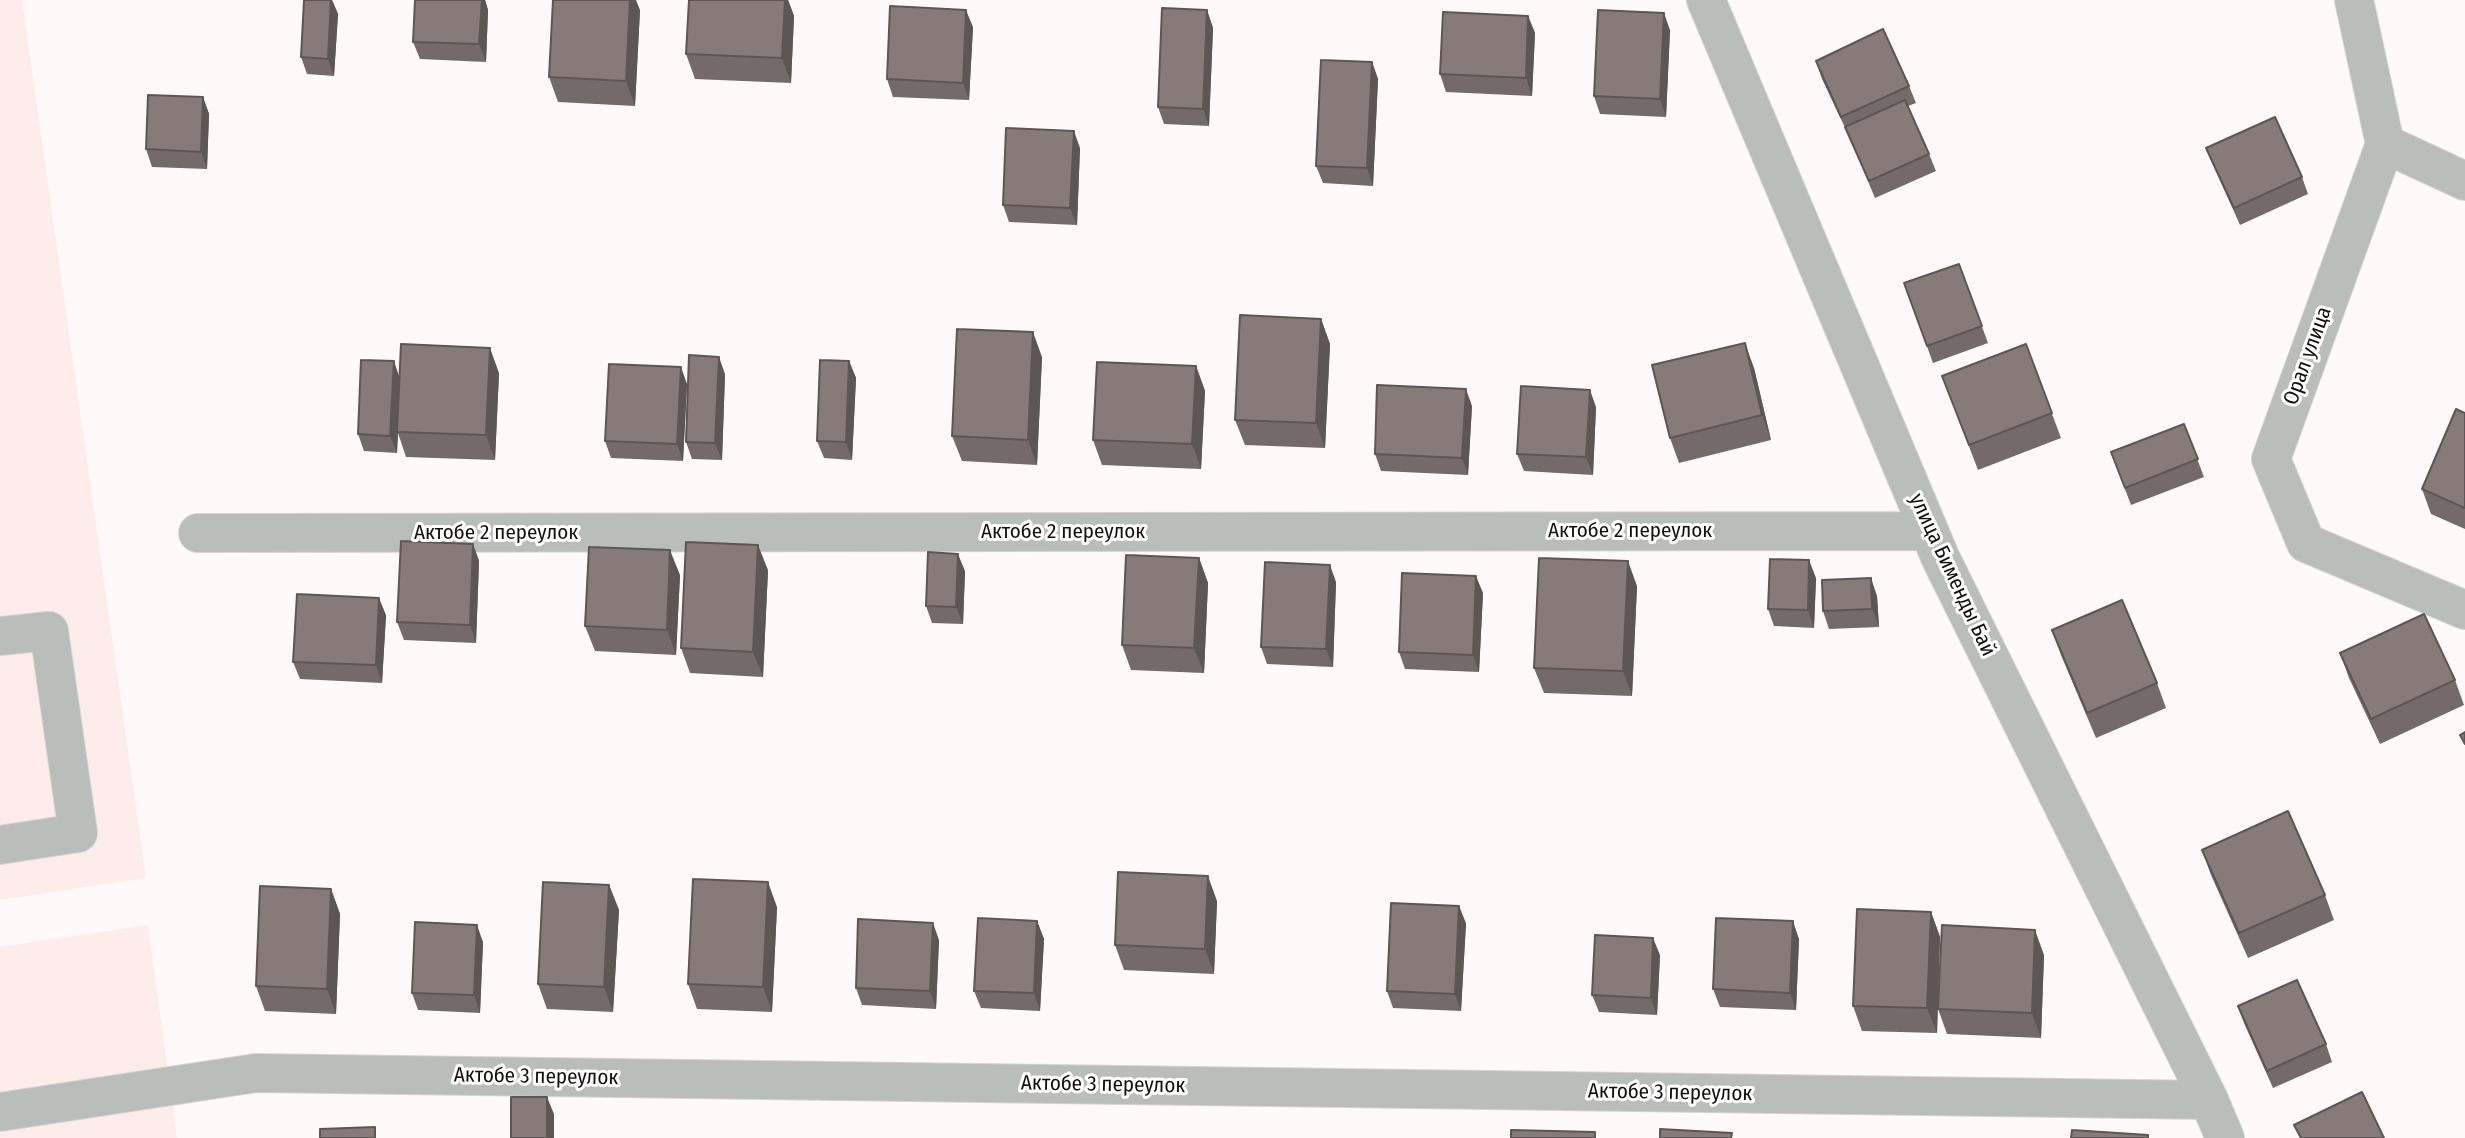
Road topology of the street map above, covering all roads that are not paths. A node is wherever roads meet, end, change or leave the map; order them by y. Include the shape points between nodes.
1 (1706, 0) edge
2 (2354, 0) edge
3 (2385, 144) junction
4 (2465, 181) edge
5 (1929, 531) junction
6 (198, 533) dead end
7 (2465, 610) edge
8 (0, 636) edge
9 (0, 845) edge
10 (2209, 1100) junction
11 (0, 1112) edge
12 (2225, 1138) edge

1 - 5 street, улица Бименды Бай
2 - 3 street
3 - 4 street
3 - 7 street, Орал улица via 2271,459 2306,543
5 - 6 street, Актобе 2 переулок
5 - 10 street, улица Бименды Бай
8 - 9 street via 49,631 78,833
10 - 11 street, Актобе 3 переулок via 256,1073
10 - 12 street, улица Бименды Бай

